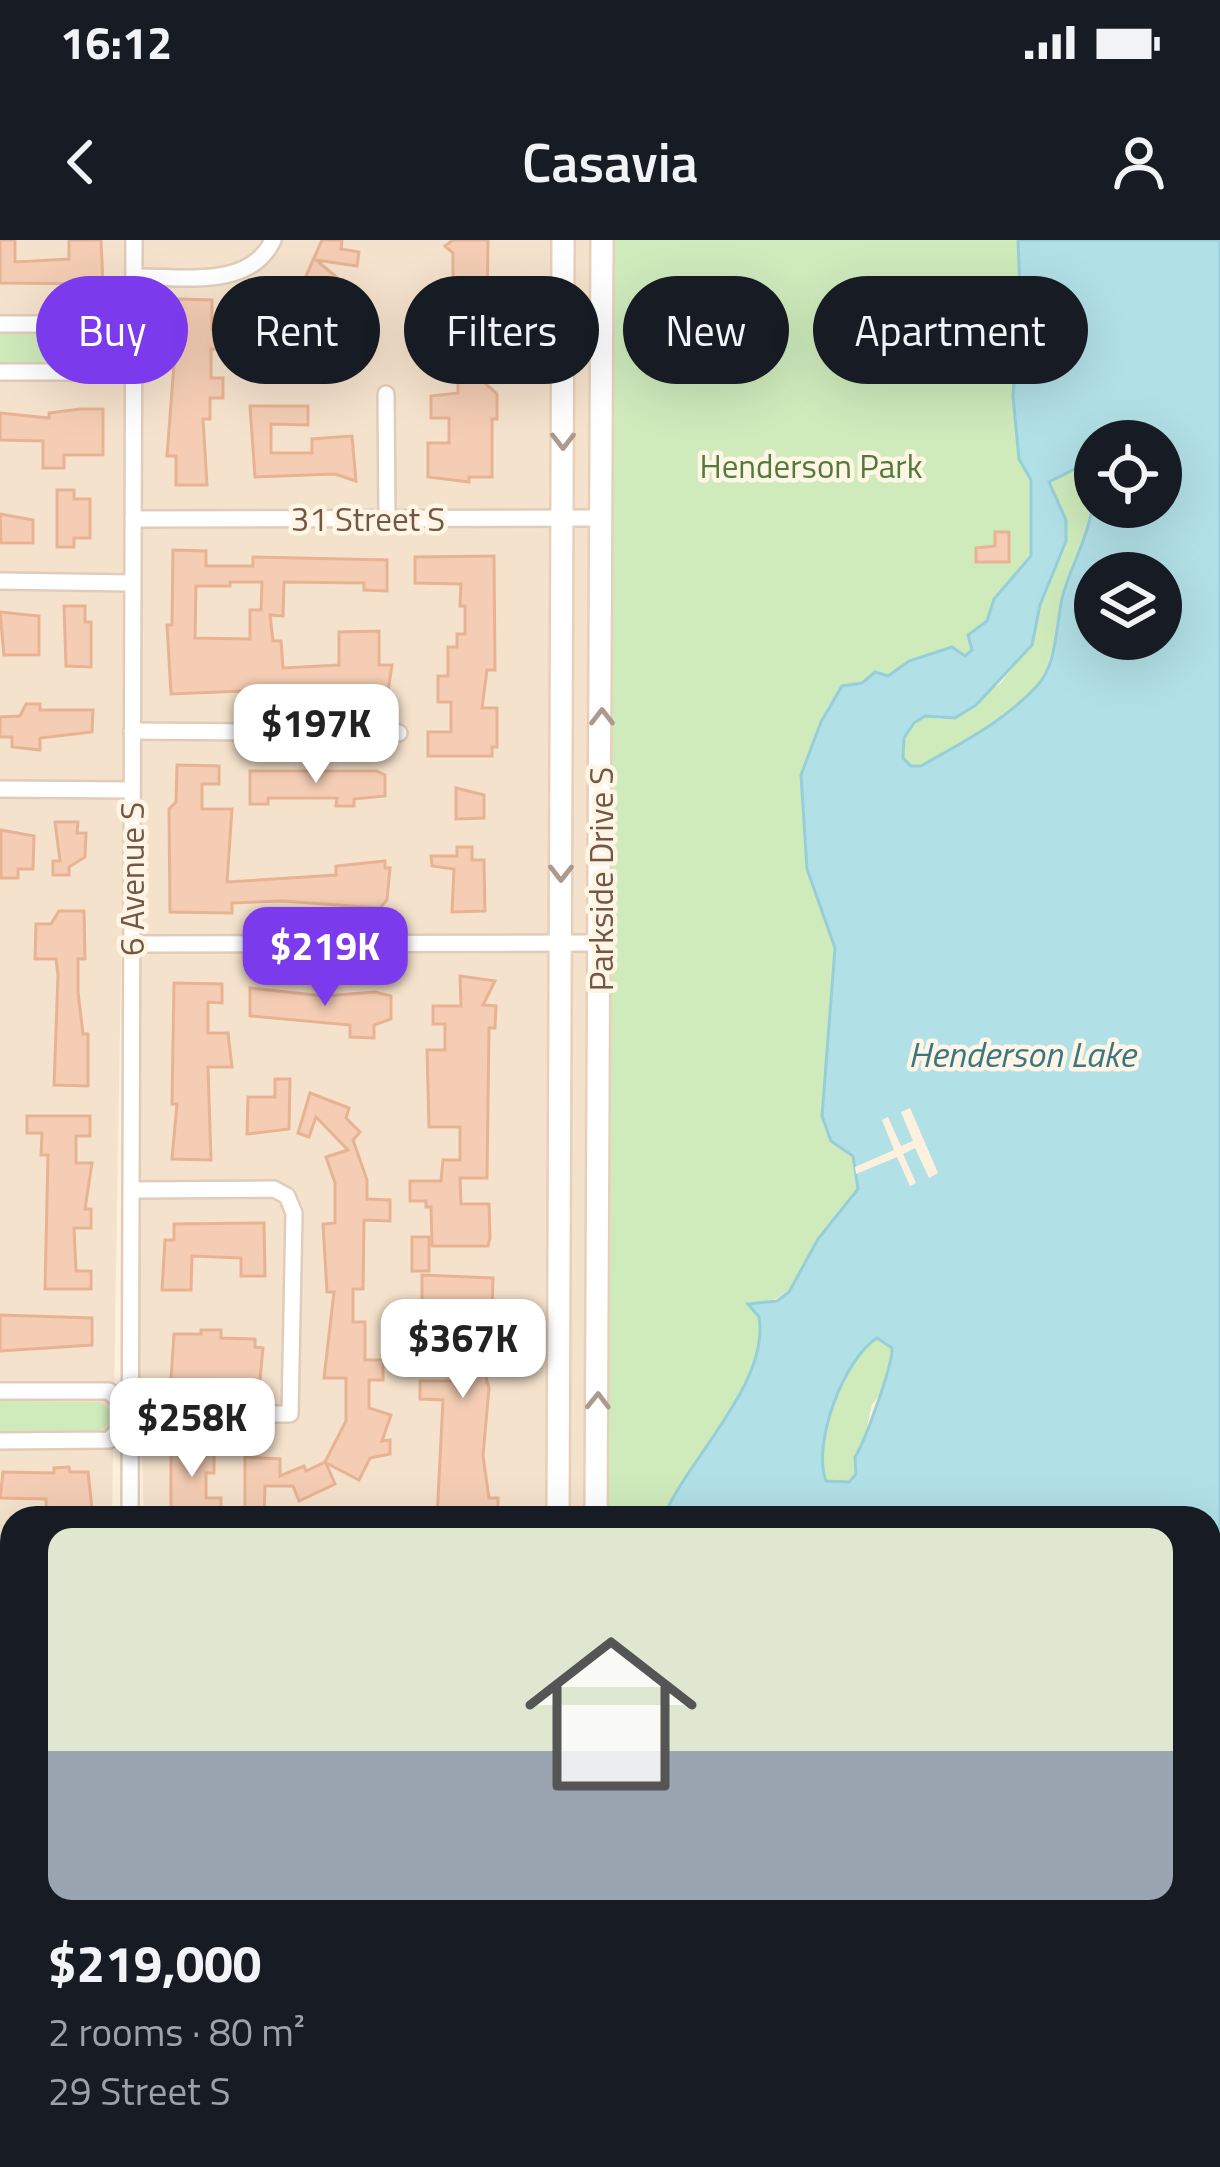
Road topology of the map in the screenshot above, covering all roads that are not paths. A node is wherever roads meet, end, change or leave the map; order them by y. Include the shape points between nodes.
1 (134, 240) edge
2 (563, 240) edge
3 (602, 240) edge
4 (269, 248) edge
5 (134, 276) edge
6 (180, 276) edge
7 (0, 324) edge
8 (36, 324) edge
9 (0, 372) edge
10 (36, 372) edge
11 (134, 384) edge
12 (386, 394) dead end
13 (562, 518) junction
14 (603, 518) junction
15 (133, 519) junction
16 (386, 519) junction
17 (0, 581) edge
18 (131, 583) junction
19 (132, 730) junction
20 (399, 733) dead end
21 (0, 789) edge
22 (131, 790) junction
23 (561, 943) junction
24 (600, 943) junction
25 (133, 944) junction
26 (133, 1190) junction
27 (0, 1391) edge
28 (133, 1414) junction
29 (0, 1441) edge
30 (130, 1506) edge
31 (558, 1506) edge
32 (596, 1506) edge

1 - 5 street, 6 Avenue S
2 -> 13 street, Parkside Drive S
3 - 14 street, Parkside Drive S
4 - 6 street via 246,270
7 - 8 street
9 - 10 street
11 - 15 street, 6 Avenue S
12 - 16 street
13 - 14 street, 31 Street S
13 - 16 street, 31 Street S
13 -> 23 street, Parkside Drive S
24 -> 14 street, Parkside Drive S
15 - 16 street, 31 Street S
15 - 18 street, 6 Avenue S
17 - 18 street
18 - 19 street, 6 Avenue S
19 - 20 street
19 - 22 street, 6 Avenue S
21 - 22 street
22 - 25 street, 6 Avenue S
23 - 24 street
23 - 25 street
23 - 31 street, Parkside Drive S
32 -> 24 street, Parkside Drive S
25 - 26 street, 6 Avenue S
26 - 28 street, 6 Avenue S
26 - 28 street via 274,1189 294,1213 290,1414
27 - 28 street via 109,1391
28 - 29 street via 109,1440
28 - 30 street, 6 Avenue S

